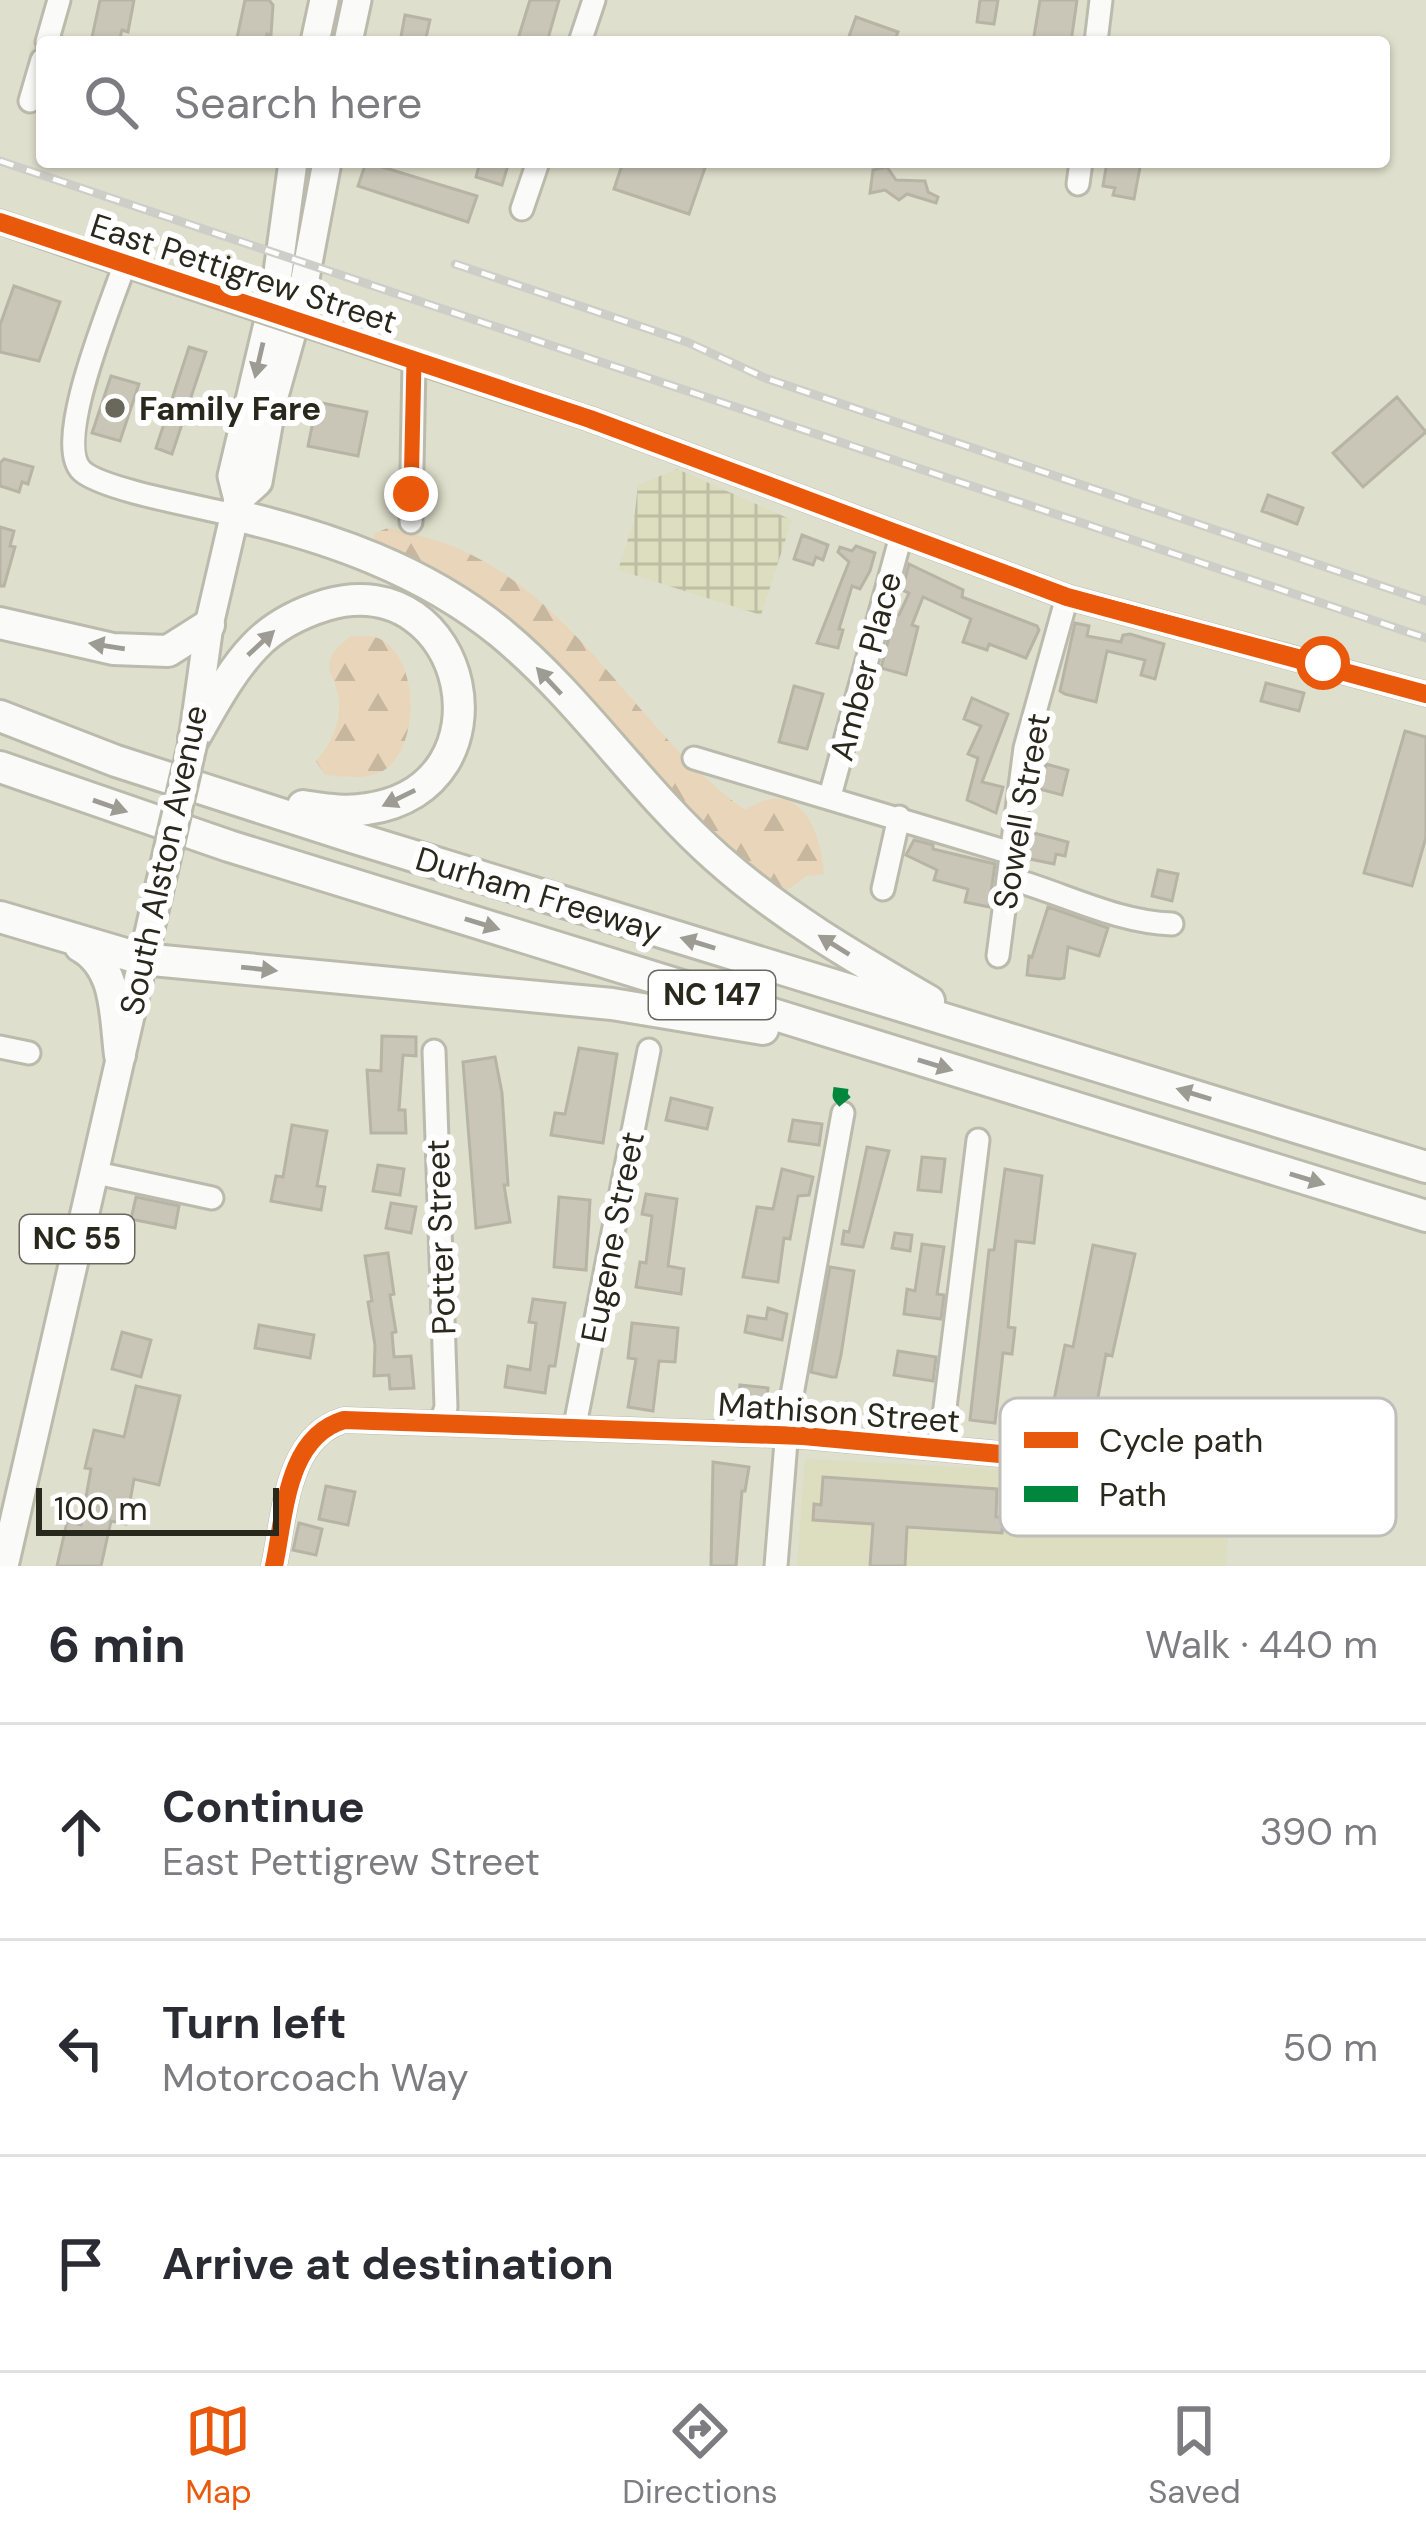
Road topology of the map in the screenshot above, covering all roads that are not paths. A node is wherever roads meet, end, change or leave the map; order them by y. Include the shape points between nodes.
1 (59, 0) edge
2 (324, 0) edge
3 (357, 0) edge
4 (594, 0) edge
5 (1101, 0) edge
6 (49, 36) edge
7 (316, 36) edge
8 (349, 36) edge
9 (582, 36) edge
10 (1097, 36) edge
11 (36, 80) edge
12 (30, 101) dead end
13 (291, 168) edge
14 (326, 168) edge
15 (536, 168) edge
16 (522, 209) dead end
17 (0, 222) edge
18 (124, 266) junction
19 (414, 361) junction
20 (236, 508) junction
21 (411, 522) dead end
22 (901, 536) junction
23 (1067, 596) junction
24 (0, 623) edge
25 (209, 625) junction
26 (1426, 694) edge
27 (0, 716) edge
28 (194, 738) junction
29 (694, 758) dead end
30 (0, 767) edge
31 (830, 796) junction
32 (229, 797) junction
33 (898, 817) junction
34 (1011, 853) junction
35 (1008, 878) junction
36 (883, 890) dead end
37 (0, 917) edge
38 (1172, 925) dead end
39 (70, 940) junction
40 (998, 956) dead end
41 (142, 959) junction
42 (971, 1025) junction
43 (0, 1046) edge
44 (882, 1048) junction
45 (649, 1050) dead end
46 (434, 1051) dead end
47 (29, 1053) dead end
48 (120, 1055) junction
49 (843, 1113) dead end
50 (978, 1140) dead end
51 (1426, 1167) edge
52 (92, 1172) junction
53 (212, 1198) dead end
54 (1426, 1216) edge
55 (441, 1422) junction
56 (575, 1425) junction
57 (786, 1436) junction
58 (940, 1448) junction
59 (1000, 1454) edge
60 (4, 1566) edge
61 (274, 1566) edge
62 (776, 1566) edge

1 - 6 street
2 - 7 main road
3 - 8 main road
4 - 9 street
5 - 10 street
11 - 12 street
13 -> 20 main road, NC 55 via 274,294 232,476
14 - 20 main road, South Alston Avenue / NC 55 via 258,482
15 - 16 street
17 - 18 street, East Pettigrew Street
18 - 19 street, East Pettigrew Street, bridge
18 - 20 street via 75,415 72,455 81,470 110,484
19 - 21 street
19 - 22 street, East Pettigrew Street
20 - 25 main road, South Alston Avenue / NC 55
42 -> 20 highway via 825,940 746,883 478,615 415,577
22 - 23 street, East Pettigrew Street
22 - 31 street, Amber Place
23 - 26 street, East Pettigrew Street
23 - 34 street, Sowell Street via 1025,748
25 -> 24 highway via 168,651 113,649
25 - 28 main road, South Alston Avenue / NC 55
27 - 32 highway, Durham Freeway / NC 147
28 -> 32 highway via 253,648 316,608 354,601 394,608 425,626 452,661 460,696 456,736 440,769 411,794 345,812
28 - 41 main road, South Alston Avenue / NC 55, bridge
29 - 31 street
30 -> 44 highway, Durham Freeway / NC 147
31 - 33 street
42 -> 32 highway, Durham Freeway / NC 147
33 - 34 street
33 - 36 street
34 - 35 street, Sowell Street
35 - 38 street via 1126,919
35 - 40 street, Sowell Street
37 - 39 highway
39 - 41 highway
39 - 48 highway via 106,971
41 -> 44 highway via 612,1004
41 - 48 main road, South Alston Avenue / NC 55
51 -> 42 highway, Durham Freeway / NC 147
43 - 47 street
44 -> 54 highway, Durham Freeway / NC 147
45 - 56 street, Eugene Street
46 - 55 street, Potter Street
48 - 52 main road, South Alston Avenue / NC 55
49 - 57 street
50 - 58 street
52 - 53 street
52 - 60 main road, South Alston Avenue / NC 55
55 - 56 street, Mathison Street
55 - 61 street, Mathison Street via 344,1420 314,1435 295,1470
56 - 57 street, Mathison Street
57 - 58 street, Mathison Street
57 - 62 street
58 - 59 street, Mathison Street

